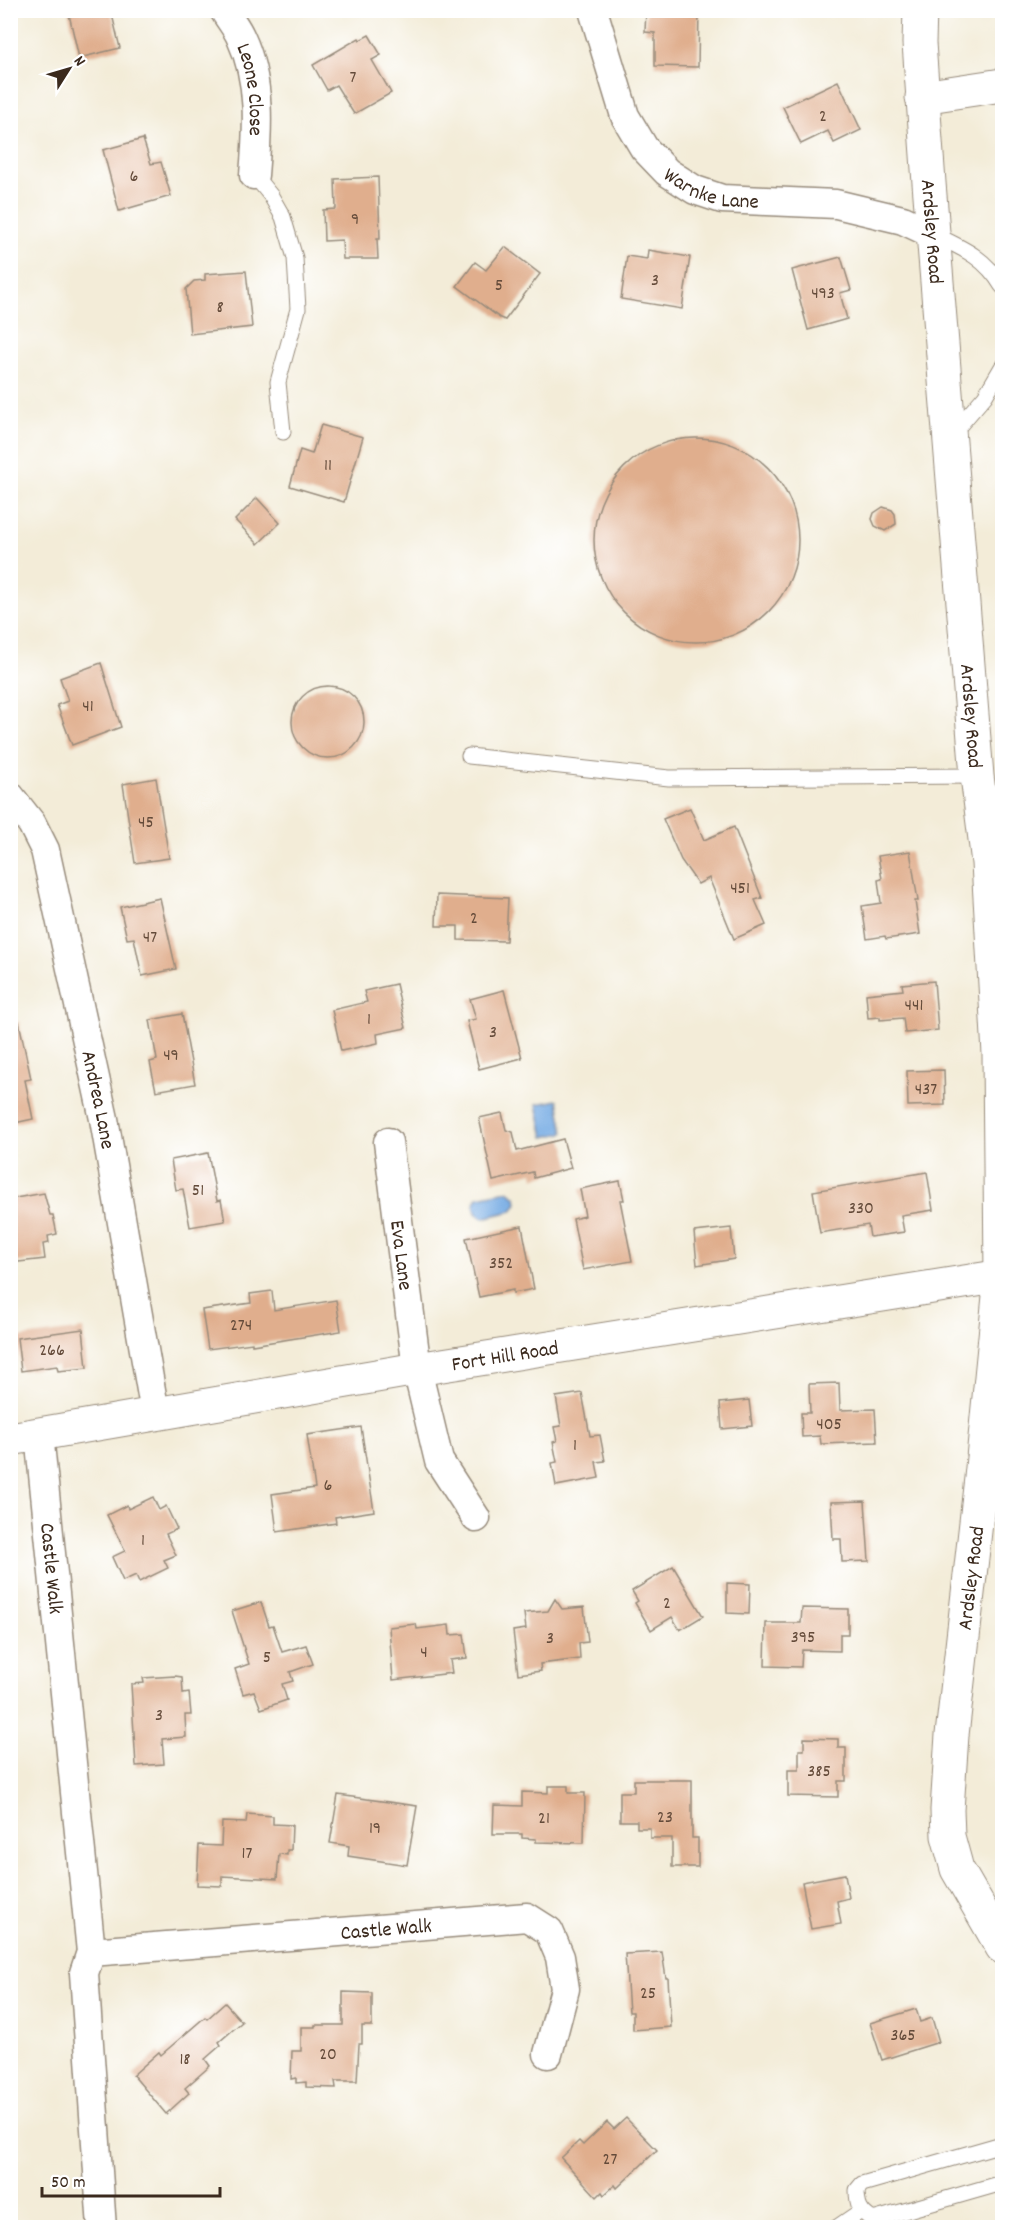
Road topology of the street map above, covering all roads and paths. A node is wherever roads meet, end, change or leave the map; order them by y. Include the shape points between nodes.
1 (224, 10) edge
2 (593, 10) edge
3 (920, 10) edge
4 (1002, 85) edge
5 (922, 97) junction
6 (254, 175) joint
7 (933, 234) junction
8 (1002, 286) edge
9 (1002, 367) edge
10 (283, 432) dead end
11 (951, 435) junction
12 (469, 756) dead end
13 (977, 776) junction
14 (10, 796) edge
15 (993, 839) edge
16 (388, 1142) dead end
17 (1002, 1276) edge
18 (417, 1369) junction
19 (155, 1413) junction
20 (25, 1436) edge
21 (476, 1518) dead end
22 (1002, 1947) edge
23 (91, 1952) junction
24 (548, 2054) dead end
25 (1002, 2144) edge
26 (1002, 2183) edge
27 (861, 2211) junction
28 (102, 2228) edge
29 (836, 2228) edge

1 - 6 street, Leone Close via 241,37 255,80 258,135
2 - 7 street, Warnke Lane via 625,116 644,148 668,172 695,190 722,199 836,204 903,220
3 - 5 main road, Ardsley Road
4 - 5 main road
5 - 7 main road, Ardsley Road
6 - 10 lane via 283,217 295,258 298,309 278,382
7 - 8 lane via 973,253 994,272
7 - 11 main road, Ardsley Road
9 - 11 lane via 985,396
11 - 13 main road, Ardsley Road
12 - 13 lane via 669,778
13 - 15 main road, Ardsley Road
14 - 19 street, Andrea Lane via 32,824 45,850 104,1119
15 - 17 main road, Ardsley Road via 988,863 999,1054
16 - 18 street, Eva Lane
17 - 18 main road, Fort Hill Road
17 - 22 main road, Ardsley Road via 947,1810 948,1836 957,1869
18 - 19 main road, Fort Hill Road
18 - 21 street, Eva Lane via 439,1461
19 - 20 main road, Fort Hill Road
20 - 23 street, Castle Walk
23 - 24 street, Castle Walk via 527,1917 549,1931 560,1957 564,1989
23 - 28 street, Castle Walk via 84,1973
25 - 27 lane via 862,2184 856,2190
26 - 27 lane via 873,2220
27 - 29 lane

